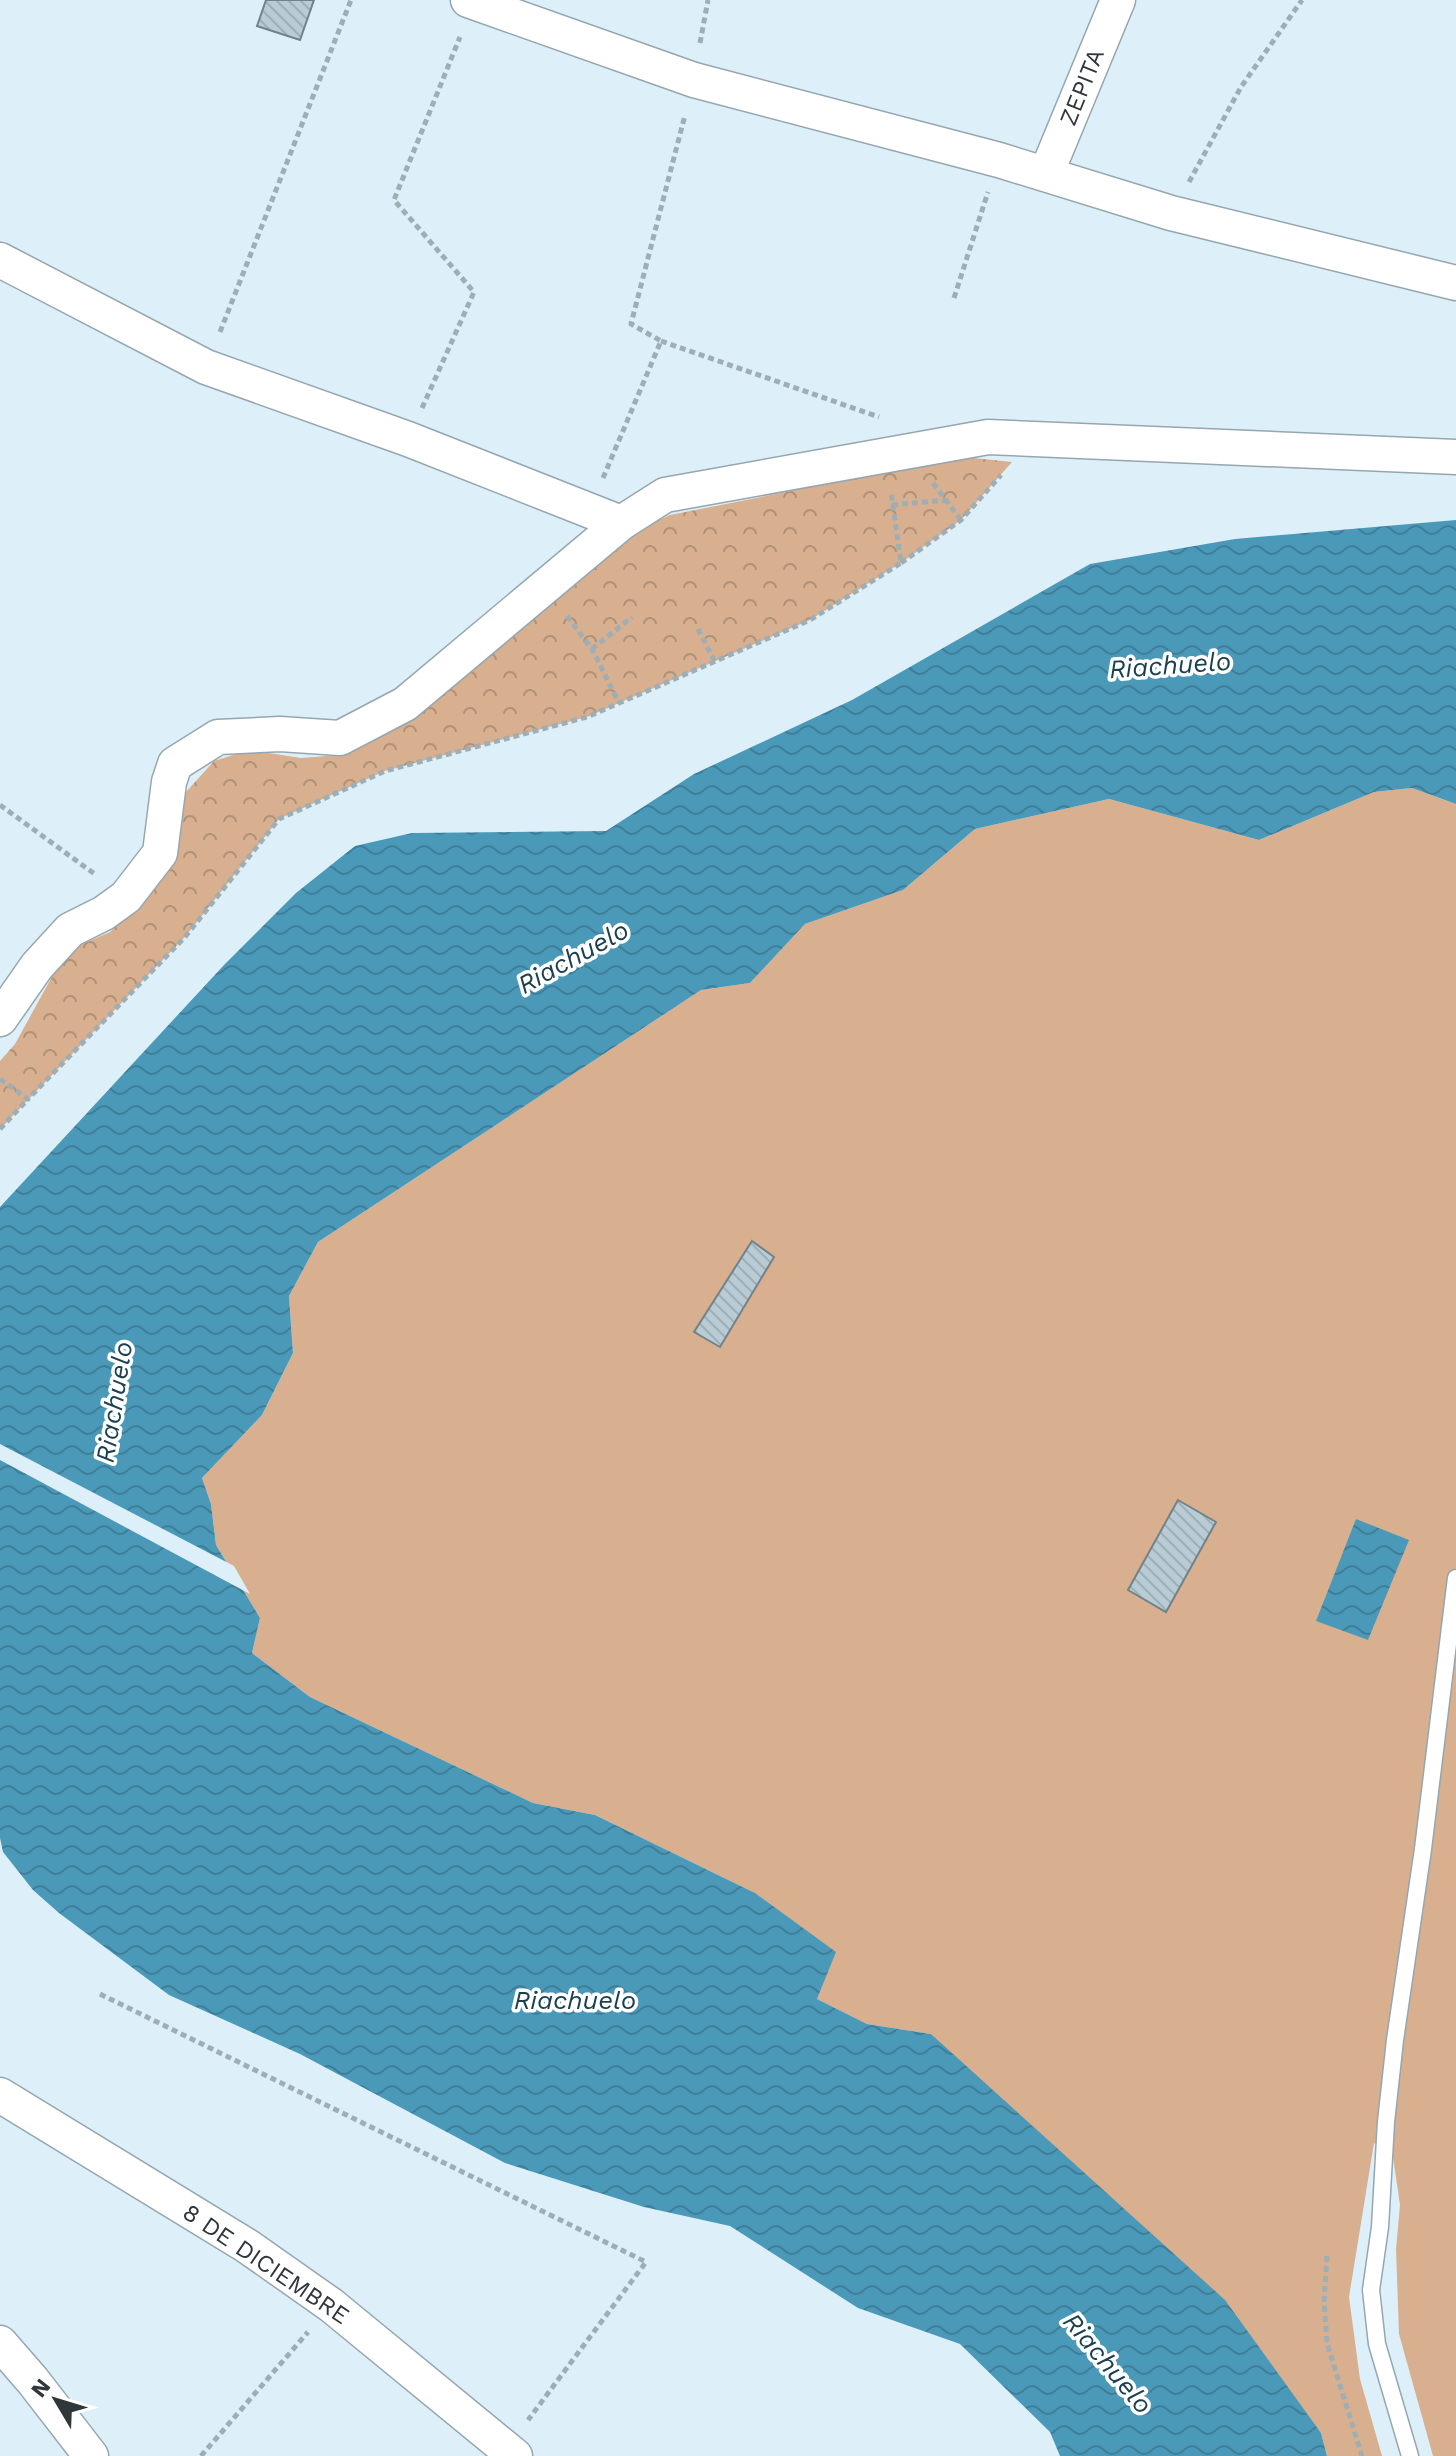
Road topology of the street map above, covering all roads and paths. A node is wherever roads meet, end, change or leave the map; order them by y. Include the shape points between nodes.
1 (351, 0) edge
2 (1118, 0) edge
3 (1302, 0) edge
4 (471, 1) edge
5 (694, 80) junction
6 (999, 160) junction
7 (1046, 174) junction
8 (1171, 213) junction
9 (0, 260) edge
10 (1456, 283) edge
11 (954, 298) dead end
12 (661, 341) junction
13 (206, 367) junction
14 (893, 422) dead end
15 (408, 439) junction
16 (1033, 439) junction
17 (886, 455) junction
18 (1456, 457) edge
19 (946, 500) dead end
20 (892, 505) junction
21 (579, 506) junction
22 (621, 523) junction
23 (901, 563) junction
24 (545, 586) junction
25 (632, 617) dead end
26 (698, 629) dead end
27 (592, 649) junction
28 (715, 662) junction
29 (619, 703) junction
30 (0, 805) edge
31 (126, 897) junction
32 (0, 1019) edge
33 (0, 1079) edge
34 (28, 1099) junction
35 (0, 1129) edge
36 (1456, 1578) edge
37 (100, 1994) dead end
38 (0, 2095) edge
39 (1327, 2256) dead end
40 (331, 2305) junction
41 (0, 2343) edge
42 (510, 2453) edge
43 (91, 2456) edge
44 (201, 2456) edge
45 (1362, 2456) edge
46 (1410, 2456) edge

1 - 13 path
2 - 7 street, ZEPITA
3 - 8 path via 1241,87
4 - 5 street
4 - 15 path via 394,200 474,292
5 - 6 street
5 - 12 path via 631,324
6 - 7 street
6 - 11 path
7 - 8 street
8 - 10 street
9 - 13 street
12 - 14 path
12 - 21 path via 605,475
13 - 15 street
15 - 21 street
16 - 17 street via 988,437
16 - 18 street
16 - 23 path via 961,520
17 - 20 path
17 - 22 street via 665,495
19 - 20 path
20 - 23 path
21 - 22 street
22 - 24 street
23 - 28 path via 810,620
24 - 27 path
24 - 31 street via 405,704 340,738 218,737 175,764 160,853
25 - 27 path
26 - 28 path
27 - 29 path
28 - 29 path
29 - 34 path via 587,717 385,771 279,819 185,937
30 - 31 path
31 - 32 street via 70,930
33 - 34 path
34 - 35 path
36 - 46 lane via 1395,2040 1371,2290 1377,2344
37 - 42 path via 646,2262
38 - 40 street, 8 DE DICIEMBRE via 247,2246
39 - 45 path via 1327,2343
40 - 42 street, 8 DE DICIEMBRE
40 - 44 path
41 - 43 street

